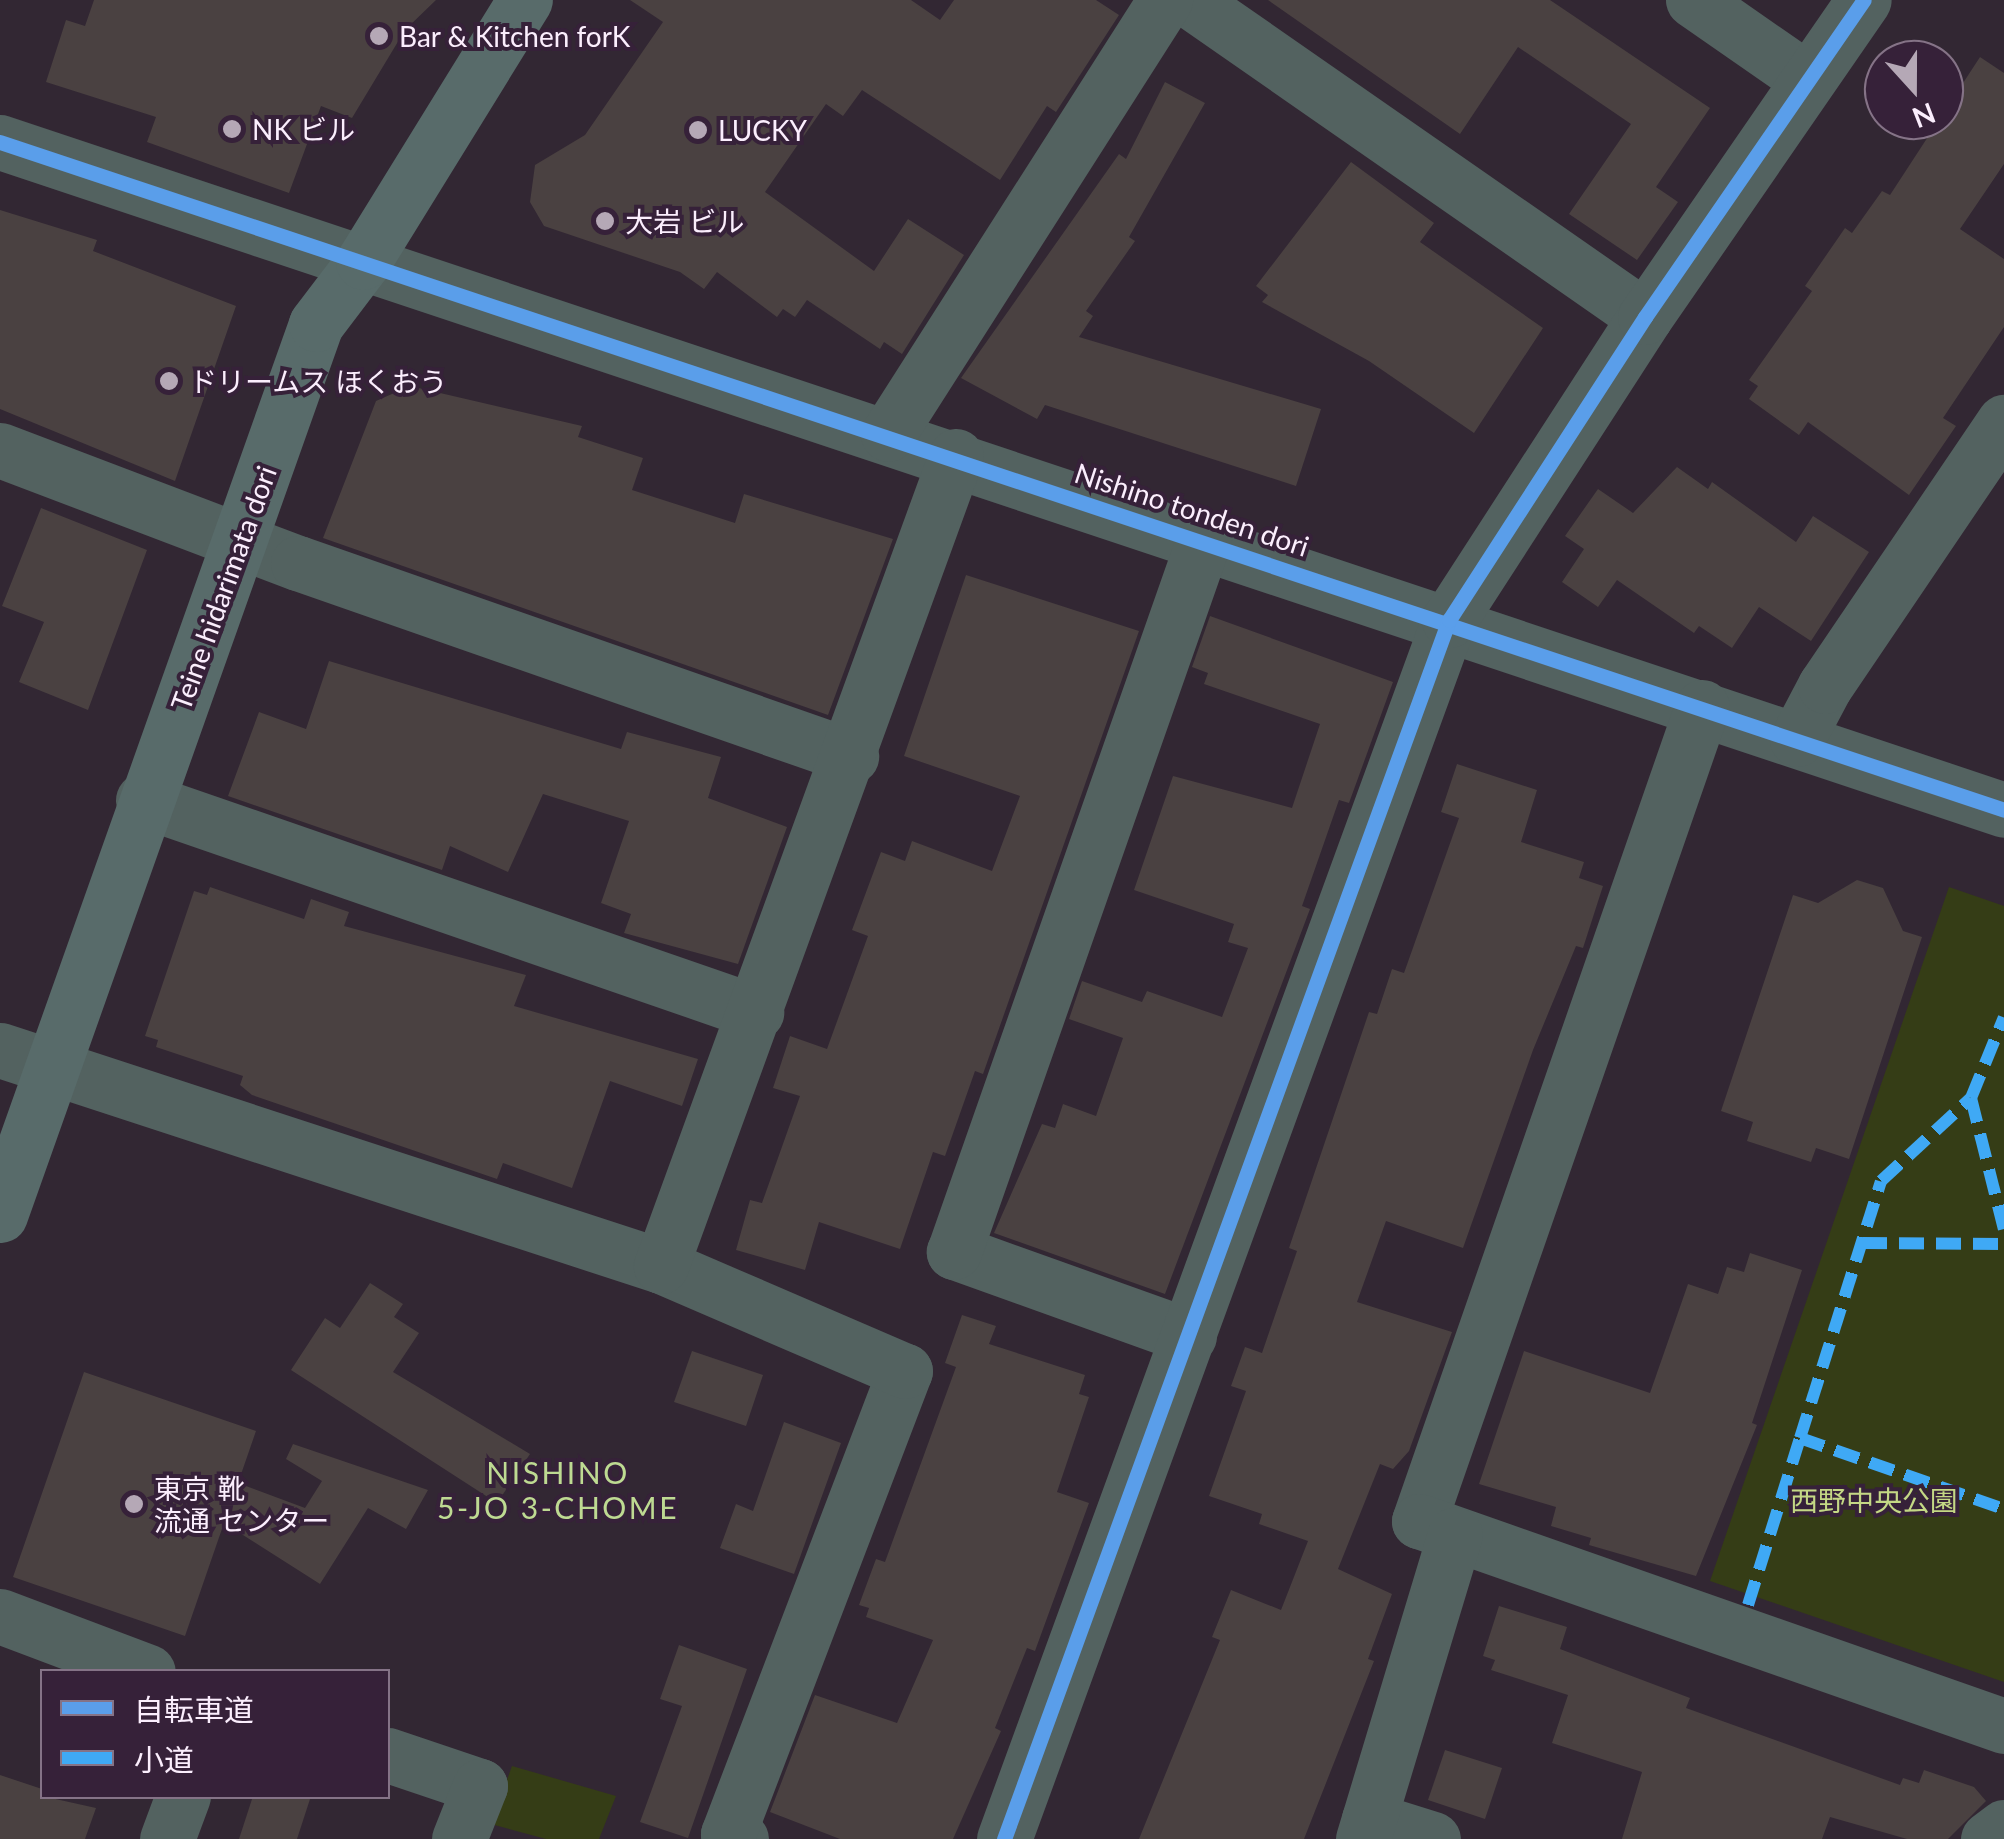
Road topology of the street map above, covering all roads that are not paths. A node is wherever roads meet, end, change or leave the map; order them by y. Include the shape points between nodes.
1 (524, 0) edge
2 (1165, 0) edge
3 (1189, 0) edge
4 (1693, 0) edge
5 (1864, 0) edge
6 (1808, 80) junction
7 (0, 142) edge
8 (363, 262) junction
9 (1646, 317) junction
10 (2004, 422) edge
11 (888, 434) junction
12 (0, 450) edge
13 (956, 456) junction
14 (1204, 540) junction
15 (243, 541) junction
16 (1449, 620) junction
17 (1702, 707) junction
18 (1797, 739) junction
19 (851, 756) junction
20 (143, 800) junction
21 (2004, 810) edge
22 (756, 1012) junction
23 (0, 1050) edge
24 (51, 1067) junction
25 (0, 1215) edge
26 (660, 1266) junction
27 (1189, 1336) junction
28 (1455, 1535) junction
29 (0, 1616) edge
30 (140, 1669) edge
31 (2004, 1726) edge
32 (390, 1756) edge
33 (182, 1799) edge
34 (2004, 1827) edge
35 (1366, 1829) edge
36 (166, 1839) edge
37 (459, 1839) edge
38 (742, 1839) edge
39 (1004, 1839) edge
40 (1433, 1839) edge
41 (1988, 1839) edge

1 - 8 main road, Teine hidarimata dori
2 - 11 street
3 - 9 street
4 - 6 street
5 - 6 street
6 - 9 street
7 - 8 street, Nishino tonden dori
8 - 11 street, Nishino tonden dori
8 - 15 main road, Teine hidarimata dori via 316,324
9 - 16 street
10 - 18 street via 1825,686
11 - 13 street, Nishino tonden dori
12 - 15 street
13 - 14 street, Nishino tonden dori
13 - 19 street
14 - 16 street, Nishino tonden dori
14 - 27 street via 954,1252
15 - 19 street
15 - 20 main road, Teine hidarimata dori
16 - 17 street, Nishino tonden dori
16 - 27 street
17 - 18 street, Nishino tonden dori
17 - 28 street via 1419,1522
18 - 21 street, Nishino tonden dori
19 - 22 street
20 - 22 street
20 - 24 main road, Teine hidarimata dori
22 - 26 street
23 - 24 street
24 - 25 main road, Teine hidarimata dori
24 - 26 street
26 - 38 street via 905,1371 728,1834
27 - 39 street
28 - 31 street
28 - 35 street
29 - 30 street
32 - 37 street via 480,1786
33 - 36 street
34 - 41 street
35 - 40 street

